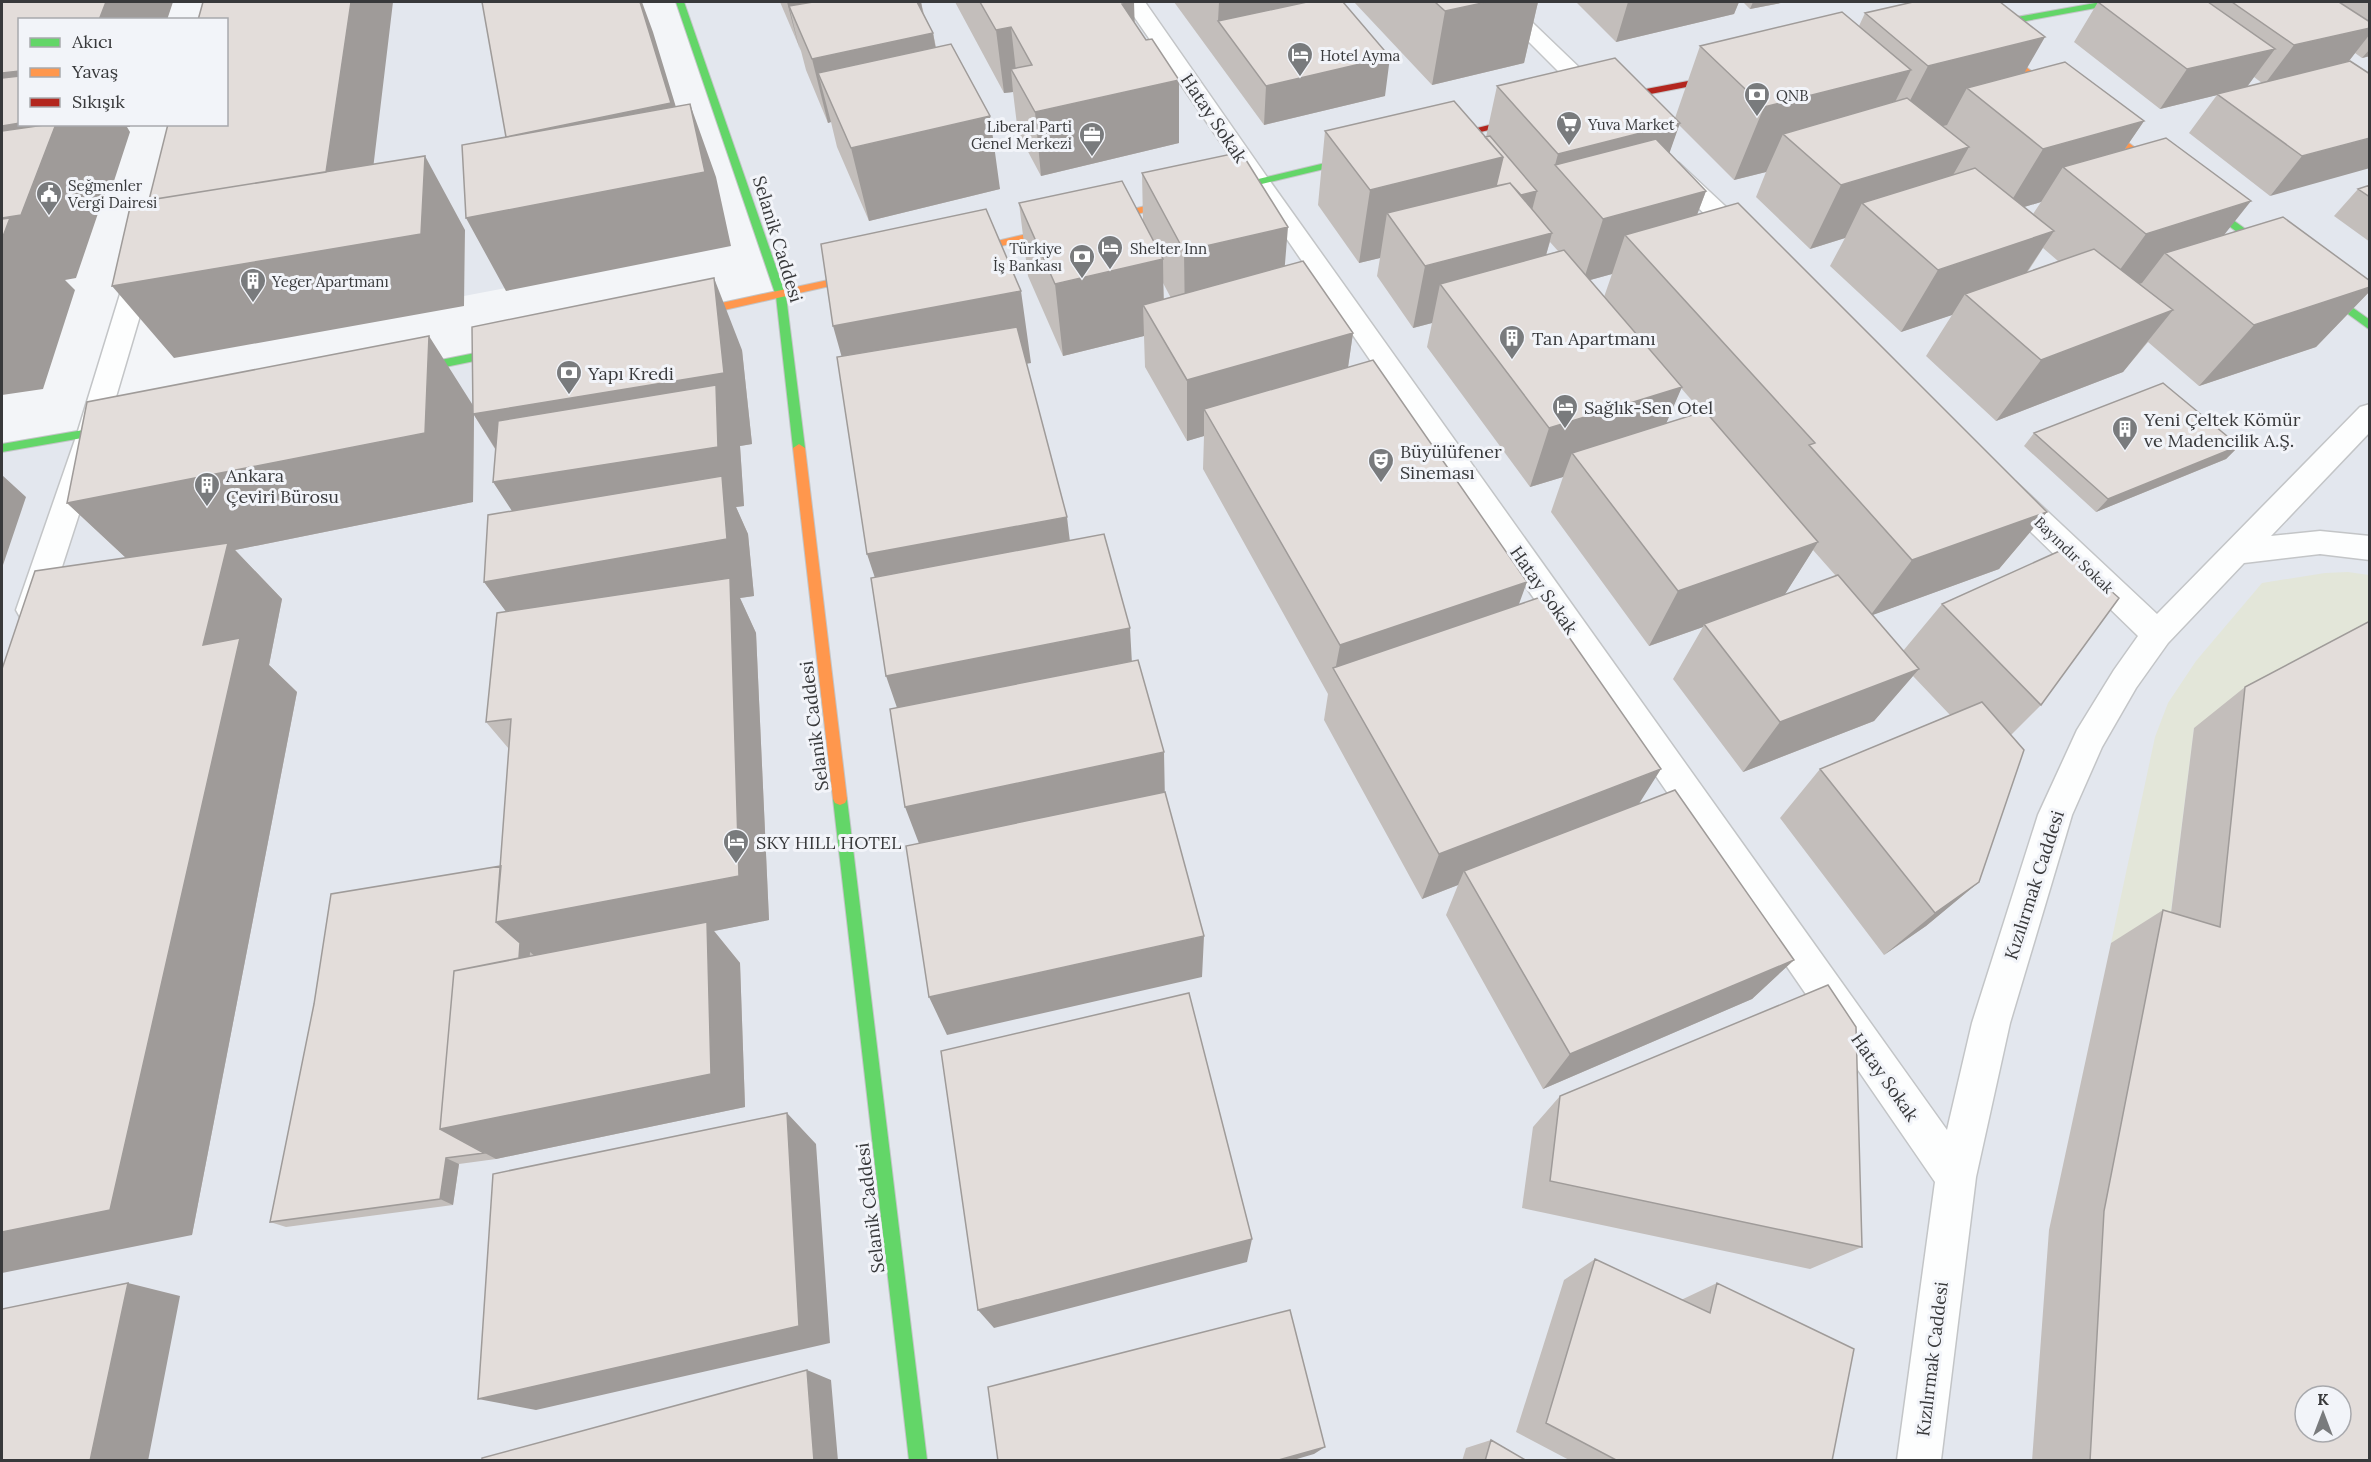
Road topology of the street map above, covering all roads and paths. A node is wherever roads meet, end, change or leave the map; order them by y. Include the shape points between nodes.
1 (680, 2) edge
2 (1136, 2) edge
3 (1499, 2) edge
4 (1933, 2) edge
5 (2112, 2) edge
6 (1969, 28) junction
7 (1948, 32) edge
8 (1746, 72) edge
9 (1595, 102) junction
10 (1544, 114) edge
11 (1626, 125) edge
12 (1418, 144) edge
13 (1652, 150) edge
14 (1383, 152) edge
15 (1258, 182) junction
16 (150, 239) edge
17 (950, 255) edge
18 (1763, 256) edge
19 (2284, 262) edge
20 (881, 272) edge
21 (2303, 276) edge
22 (781, 296) junction
23 (664, 319) edge
24 (2370, 326) edge
25 (524, 347) edge
26 (383, 375) edge
27 (2370, 414) edge
28 (138, 424) edge
29 (91, 434) junction
30 (2, 448) edge
31 (1986, 470) edge
32 (2370, 548) edge
33 (2237, 553) junction
34 (2157, 634) junction
35 (24, 636) edge
36 (1956, 1177) junction
37 (918, 1461) edge
38 (1919, 1461) edge

1 - 22 main road, Selanik Caddesi
2 - 15 street, Hatay Sokak
3 - 9 street
4 - 6 main road
5 - 6 main road
6 - 7 main road
6 - 19 main road
8 - 9 main road
9 - 11 street
10 - 12 main road
13 - 18 street
14 - 15 main road
15 - 17 main road
15 - 36 street, Hatay Sokak
16 - 29 street
20 - 22 main road
21 - 24 main road
22 - 23 main road
22 - 37 main road, Selanik Caddesi
25 - 26 main road
27 - 33 street, Kızılırmak Caddesi
28 - 29 main road
29 - 30 main road
29 - 35 street
31 - 34 street, Bayındır Sokak
32 - 33 street via 2333,541 2302,542
33 - 34 street, Kızılırmak Caddesi
34 - 36 street, Kızılırmak Caddesi via 2089,740 2055,815 1991,1023
36 - 38 street, Kızılırmak Caddesi

